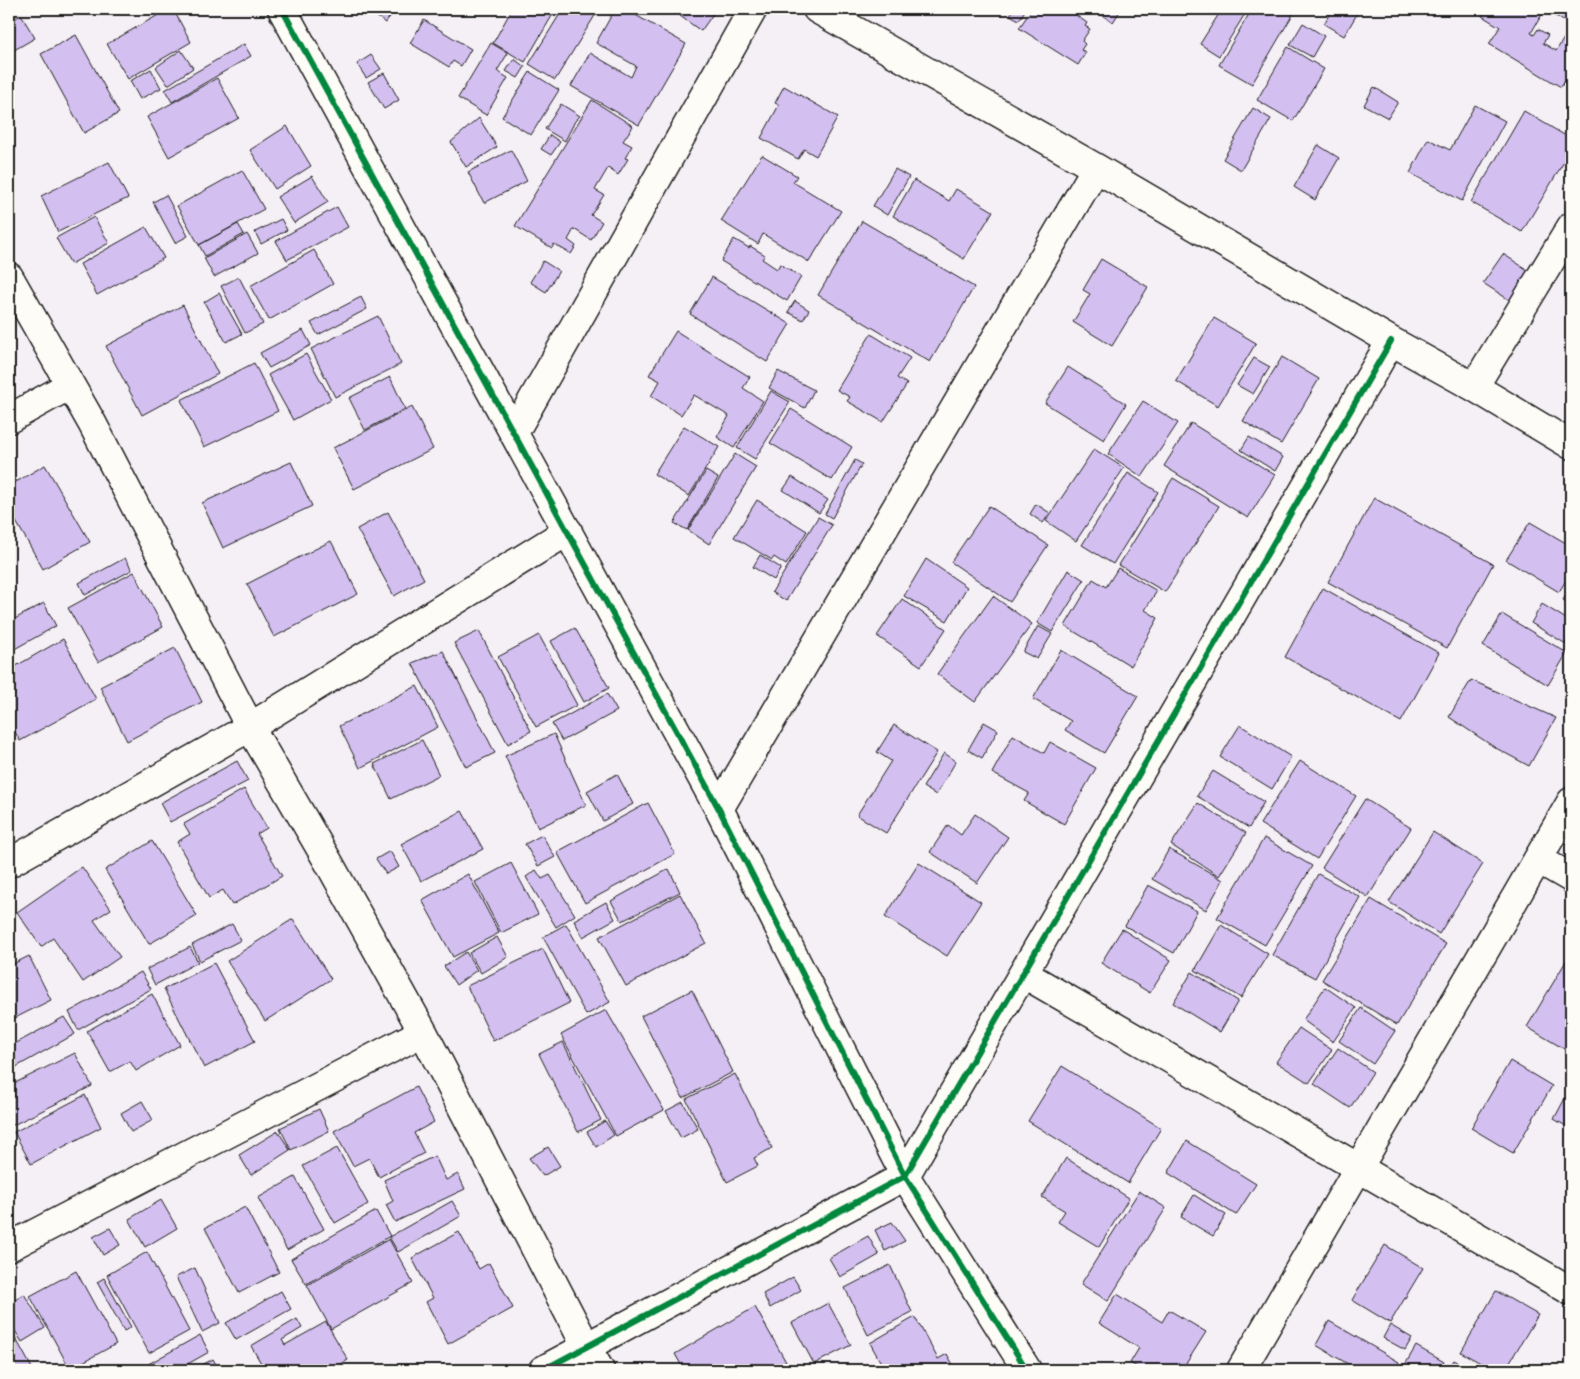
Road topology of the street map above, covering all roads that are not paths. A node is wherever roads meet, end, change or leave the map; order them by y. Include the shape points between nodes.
1 (282, 9) edge
2 (753, 9) edge
3 (817, 9) edge
4 (1096, 168) junction
5 (1571, 227) edge
6 (9, 277) edge
7 (1391, 341) junction
8 (70, 385) junction
9 (1474, 387) junction
10 (9, 419) edge
11 (514, 433) junction
12 (1571, 445) edge
13 (568, 532) junction
14 (250, 727) junction
15 (1571, 802) edge
16 (719, 809) junction
17 (1538, 859) junction
18 (9, 864) edge
19 (1571, 878) edge
20 (1024, 974) junction
21 (423, 1032) junction
22 (1359, 1168) junction
23 (905, 1176) junction
24 (9, 1247) edge
25 (1571, 1291) edge
26 (593, 1359) edge
27 (543, 1370) edge
28 (1027, 1370) edge
29 (1242, 1370) edge

1 - 11 street
2 - 11 street
3 - 4 street
4 - 7 street
4 - 16 street
5 - 9 street
6 - 8 street
7 - 9 street
7 - 20 street
8 - 10 street
8 - 14 street
9 - 12 street
11 - 13 street
13 - 14 street
13 - 16 street
14 - 18 street
14 - 21 street
15 - 17 street
16 - 23 street
17 - 19 street
17 - 22 street
20 - 22 street
20 - 23 street
21 - 24 street
21 - 26 street
22 - 25 street
22 - 29 street
23 - 26 street
23 - 28 street
26 - 27 street

